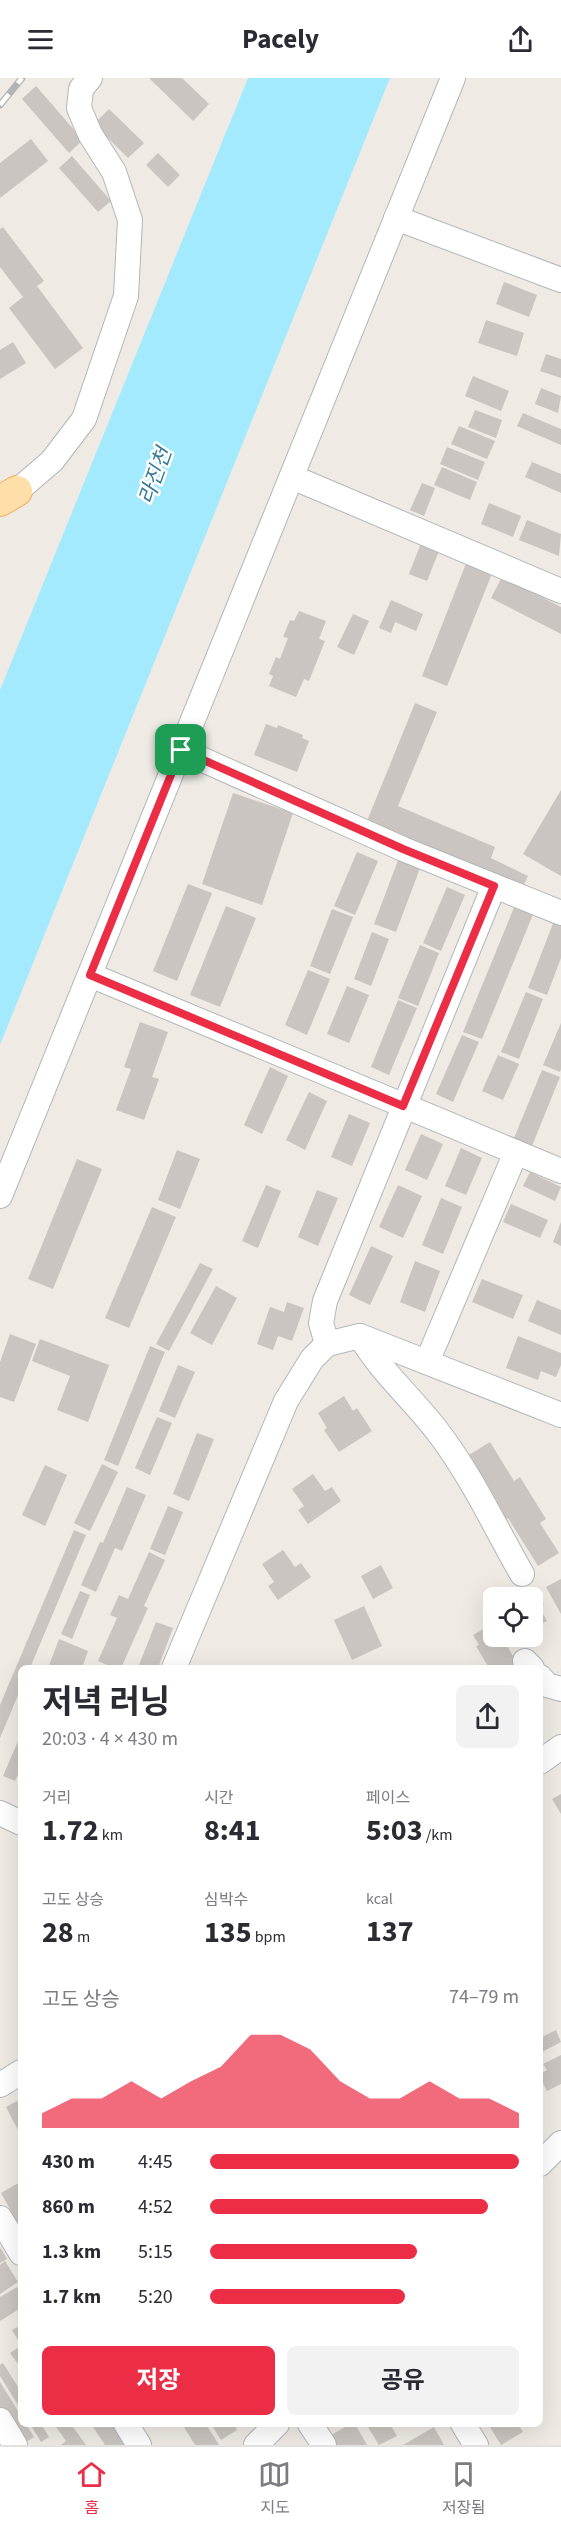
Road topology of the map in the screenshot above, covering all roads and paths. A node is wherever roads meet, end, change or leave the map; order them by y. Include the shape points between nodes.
1 (90, 78) edge
2 (453, 78) edge
3 (396, 218) junction
4 (561, 280) edge
5 (292, 477) junction
6 (8, 496) edge
7 (561, 591) edge
8 (181, 750) junction
9 (494, 886) junction
10 (561, 913) edge
11 (90, 975) junction
12 (403, 1106) junction
13 (516, 1152) junction
14 (561, 1171) edge
15 (0, 1196) edge
16 (360, 1336) junction
17 (327, 1344) junction
18 (427, 1362) junction
19 (559, 1408) edge
20 (522, 1574) dead end
21 (175, 1665) edge
22 (543, 1681) edge
23 (561, 1689) edge
24 (561, 1747) edge
25 (543, 1760) edge
26 (0, 1813) edge
27 (18, 1822) edge
28 (18, 2074) edge
29 (0, 2085) edge
30 (561, 2143) edge
31 (543, 2161) edge
32 (0, 2218) edge
33 (18, 2248) edge
34 (0, 2420) edge
35 (128, 2427) edge
36 (274, 2427) edge
37 (312, 2427) edge
38 (465, 2427) edge
39 (15, 2445) edge
40 (139, 2445) edge
41 (256, 2445) edge
42 (324, 2445) edge
43 (476, 2445) edge

1 - 6 street via 81,90 79,108 114,172 129,220 126,296 84,418 52,461
2 - 3 street
3 - 4 street
3 - 5 street
5 - 7 street
5 - 8 street
8 - 9 street
8 - 11 street
9 - 10 street
9 - 12 street
11 - 12 street
11 - 15 street
12 - 13 street
12 - 17 street via 325,1301 321,1323
13 - 14 street
13 - 18 street
16 - 17 street
16 - 18 street
16 - 20 street via 373,1359 438,1432
17 - 21 street via 312,1359 286,1401
18 - 19 street
22 - 23 street
24 - 25 street
26 - 27 street
28 - 29 street
30 - 31 street
32 - 33 street
34 - 39 street
35 - 40 street
36 - 41 street
37 - 42 street
38 - 43 street

